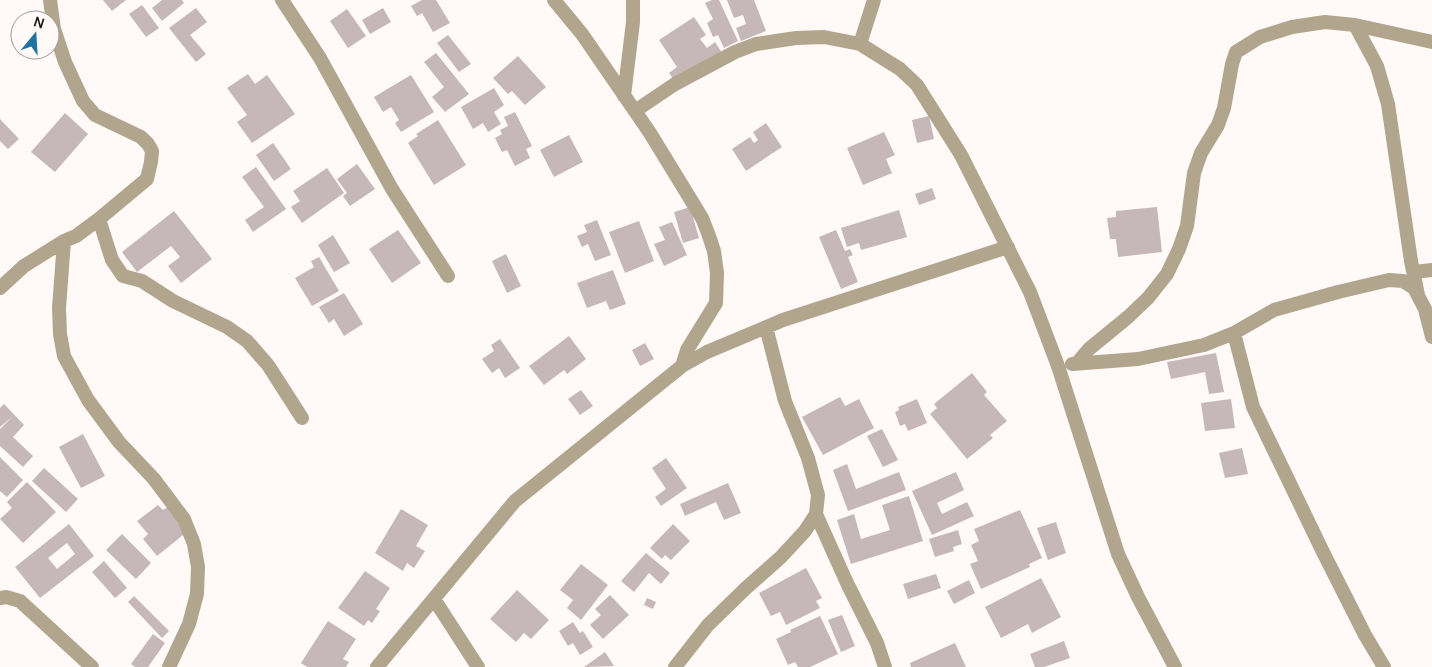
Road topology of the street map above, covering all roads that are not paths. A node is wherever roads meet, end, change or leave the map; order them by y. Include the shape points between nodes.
1 (50, 0) edge
2 (282, 0) edge
3 (554, 0) edge
4 (633, 0) edge
5 (874, 0) edge
6 (1354, 26) junction
7 (1432, 42) edge
8 (860, 44) junction
9 (624, 96) junction
10 (635, 111) junction
11 (99, 219) junction
12 (64, 241) junction
13 (1008, 247) junction
14 (1432, 270) edge
15 (1414, 272) junction
16 (448, 276) dead end
17 (0, 288) edge
18 (1419, 297) junction
19 (766, 327) junction
20 (1234, 333) junction
21 (1432, 337) edge
22 (1077, 363) junction
23 (682, 366) junction
24 (1058, 366) junction
25 (302, 418) dead end
26 (816, 514) junction
27 (0, 598) edge
28 (434, 599) junction
29 (92, 667) edge
30 (169, 667) edge
31 (377, 667) edge
32 (478, 667) edge
33 (675, 667) edge
34 (885, 667) edge
35 (1175, 667) edge
36 (1384, 667) edge

1 - 11 street via 54,29 83,101 95,115 141,137 152,151 147,179
2 - 16 street via 320,58 392,189
3 - 9 street via 582,34
4 - 9 street
5 - 8 street
6 - 7 street
6 - 15 street via 1377,66 1388,104
6 - 22 street via 1325,22 1292,27 1260,37 1236,52 1224,108 1218,125 1200,154 1194,173 1187,226 1167,274 1148,298
8 - 10 street via 824,37 756,44 675,84
8 - 13 street via 900,69 917,86 961,155
9 - 10 street
10 - 23 street via 702,218 714,250 716,303 687,350
11 - 12 street
11 - 25 street via 112,260 123,276 142,281 247,341 268,365
12 - 17 street via 24,266
12 - 30 street via 59,308 64,356 93,407 184,519 194,544 198,567 197,594 189,624
13 - 19 street
13 - 24 street via 1030,292
14 - 15 street
15 - 18 street
18 - 20 street via 1414,288 1403,281 1374,282 1274,310
18 - 21 street
19 - 23 street via 706,352
19 - 26 street via 785,401 808,458 818,495
20 - 22 street via 1204,345 1138,359
20 - 36 street via 1253,407 1323,552
22 - 24 street
23 - 28 street via 516,501
24 - 35 street via 1118,554
26 - 33 street via 781,557 708,625
26 - 34 street via 877,643
27 - 29 street via 20,601
28 - 31 street
28 - 32 street

